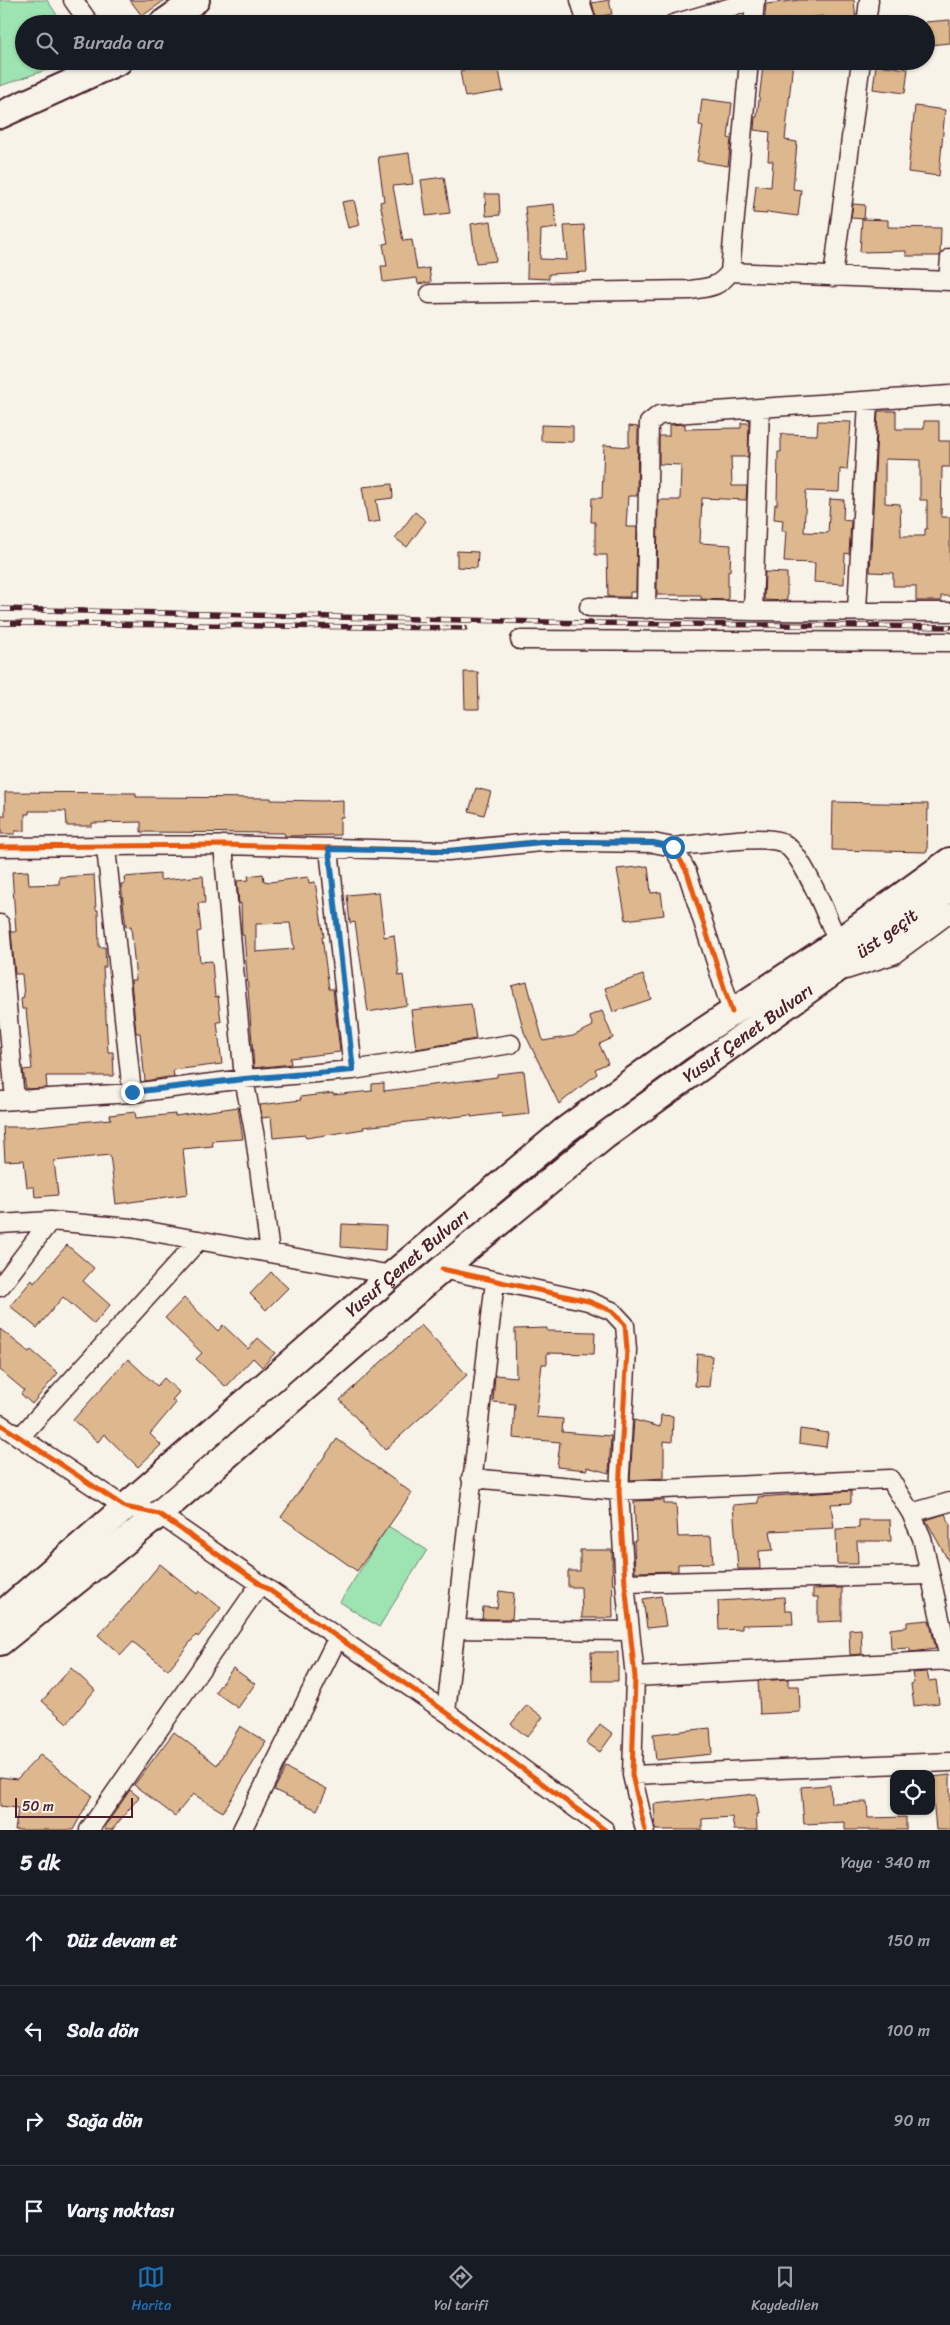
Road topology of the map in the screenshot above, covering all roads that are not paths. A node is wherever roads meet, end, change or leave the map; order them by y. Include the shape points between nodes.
1 (73, 0) edge
2 (196, 0) edge
3 (206, 0) edge
4 (580, 0) edge
5 (756, 0) edge
6 (869, 0) edge
7 (84, 15) edge
8 (175, 15) edge
9 (185, 15) edge
10 (584, 15) edge
11 (704, 15) edge
12 (754, 15) edge
13 (867, 15) edge
14 (90, 70) edge
15 (99, 70) edge
16 (749, 70) edge
17 (859, 70) edge
18 (0, 108) edge
19 (0, 115) edge
20 (950, 258) edge
21 (730, 272) junction
22 (833, 277) junction
23 (949, 281) edge
24 (430, 294) dead end
25 (950, 395) edge
26 (868, 401) junction
27 (760, 408) junction
28 (590, 607) dead end
29 (646, 608) junction
30 (857, 610) junction
31 (753, 611) junction
32 (950, 612) edge
33 (520, 640) dead end
34 (950, 642) edge
35 (223, 844) junction
36 (0, 847) edge
37 (673, 847) junction
38 (106, 848) junction
39 (950, 848) edge
40 (329, 849) junction
41 (950, 861) edge
42 (950, 888) edge
43 (950, 913) edge
44 (0, 924) edge
45 (838, 942) junction
46 (824, 977) junction
47 (732, 1012) junction
48 (511, 1044) dead end
49 (353, 1070) junction
50 (244, 1079) junction
51 (132, 1092) junction
52 (7, 1101) edge
53 (50, 1221) junction
54 (0, 1224) edge
55 (199, 1240) junction
56 (270, 1253) junction
57 (442, 1269) junction
58 (392, 1276) junction
59 (495, 1281) junction
60 (0, 1287) edge
61 (0, 1424) edge
62 (20, 1437) junction
63 (471, 1478) junction
64 (619, 1491) junction
65 (950, 1502) edge
66 (124, 1507) junction
67 (911, 1513) junction
68 (159, 1514) junction
69 (930, 1575) junction
70 (625, 1583) junction
71 (260, 1584) junction
72 (944, 1604) edge
73 (0, 1616) edge
74 (457, 1629) junction
75 (629, 1630) junction
76 (337, 1639) junction
77 (0, 1642) edge
78 (950, 1661) edge
79 (635, 1677) junction
80 (446, 1712) junction
81 (950, 1762) edge
82 (632, 1775) junction
83 (89, 1830) edge
84 (242, 1830) edge
85 (605, 1830) edge
86 (645, 1830) edge

1 - 7 street
2 - 8 highway
3 - 9 highway
4 - 10 street
5 - 11 street
5 - 12 street
6 - 13 street
14 - 18 highway
15 - 19 highway
16 - 21 street
17 - 22 street
20 - 23 street
21 - 22 street
21 - 24 street via 722,283 690,290
22 - 23 street
25 - 26 street
26 - 27 street
26 - 30 street
27 - 29 street via 659,415 649,423
27 - 31 street
28 - 29 street
29 - 31 street
30 - 31 street
30 - 32 street
33 - 34 street
35 - 38 street
35 - 40 street
35 - 50 street
36 - 38 street
37 - 40 street via 653,843 541,842 448,851
37 - 45 street via 773,839 784,843 797,854
37 - 47 street via 687,872
38 - 51 street
39 - 45 street via 864,912
40 - 49 street
41 - 45 highway, Yusuf Çenet Bulvarı
42 - 46 highway, üst geçit
43 - 46 street via 893,955
44 - 52 street
45 - 47 highway, Yusuf Çenet Bulvarı
46 - 57 highway, Yusuf Çenet Bulvarı via 606,1136
47 - 58 highway, Yusuf Çenet Bulvarı via 564,1131
48 - 49 street
49 - 50 street
50 - 51 street
50 - 56 street
51 - 52 street
53 - 54 street
53 - 55 street via 132,1228
53 - 60 street
55 - 56 street
55 - 62 street
56 - 58 street
57 - 59 street
57 - 68 highway, Yusuf Çenet Bulvarı
58 - 66 highway, Yusuf Çenet Bulvarı
59 - 63 street
59 - 64 street via 588,1301 612,1311 625,1325 627,1350
61 - 62 street
62 - 66 street
63 - 64 street
63 - 74 street
64 - 67 street via 890,1479
64 - 70 street
65 - 67 street
66 - 68 street
66 - 73 highway, Yusuf Çenet Bulvarı
67 - 69 street via 922,1538
68 - 71 street
68 - 77 highway, Yusuf Çenet Bulvarı
69 - 70 street
69 - 72 street
70 - 75 street
71 - 76 street
71 - 83 street
72 - 78 street
74 - 75 street
74 - 80 street
75 - 79 street
76 - 80 street
76 - 84 street
78 - 79 street
79 - 82 street
80 - 85 street
81 - 82 street
82 - 86 street

